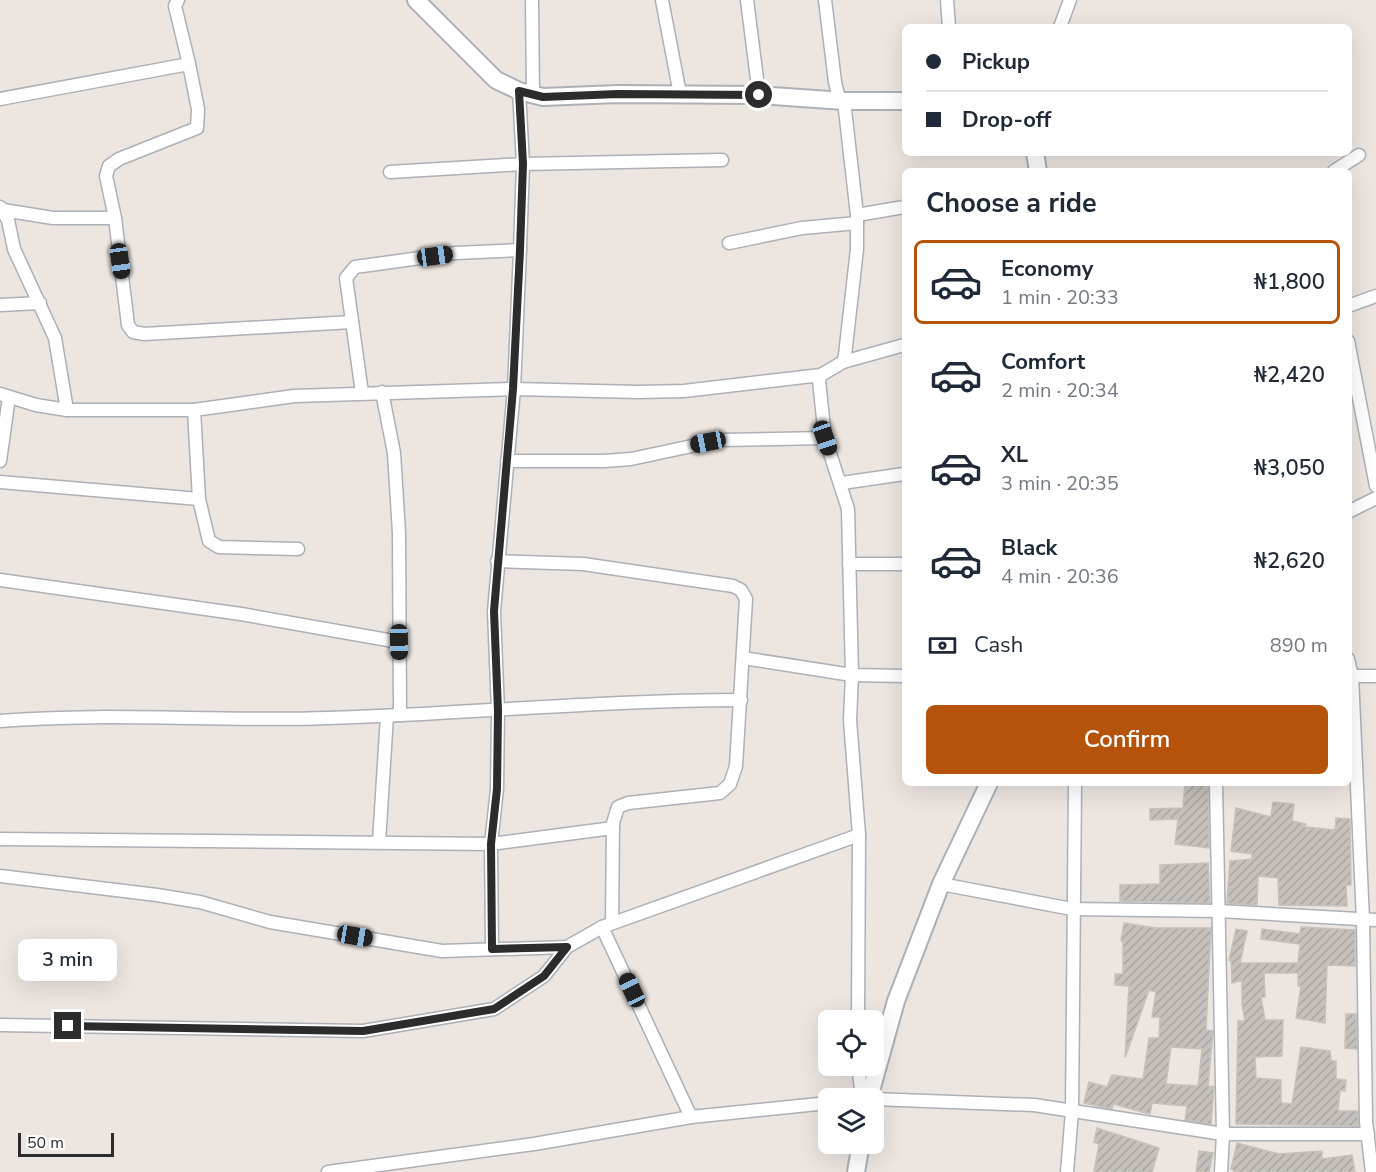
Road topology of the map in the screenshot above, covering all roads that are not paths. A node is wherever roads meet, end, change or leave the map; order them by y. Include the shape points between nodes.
1 (178, 0) edge
2 (416, 0) edge
3 (532, 0) edge
4 (662, 0) edge
5 (747, 0) edge
6 (825, 0) edge
7 (947, 0) edge
8 (1070, 0) edge
9 (949, 24) edge
10 (1061, 24) edge
11 (189, 64) junction
12 (526, 93) junction
13 (680, 94) junction
14 (759, 95) junction
15 (0, 99) edge
16 (844, 101) junction
17 (902, 101) edge
18 (1359, 155) dead end
19 (722, 160) dead end
20 (523, 164) junction
21 (1339, 168) edge
22 (390, 172) dead end
23 (902, 208) edge
24 (2, 209) edge
25 (115, 218) junction
26 (857, 219) junction
27 (729, 243) dead end
28 (520, 250) junction
29 (1376, 296) edge
30 (40, 303) junction
31 (0, 305) edge
32 (1352, 305) edge
33 (352, 322) junction
34 (902, 346) edge
35 (843, 362) junction
36 (1352, 362) edge
37 (821, 375) junction
38 (513, 389) junction
39 (382, 392) junction
40 (362, 393) junction
41 (4, 395) edge
42 (67, 410) junction
43 (194, 410) junction
44 (825, 438) junction
45 (0, 461) edge
46 (507, 461) junction
47 (902, 474) edge
48 (0, 482) edge
49 (842, 483) junction
50 (1376, 486) edge
51 (1376, 498) edge
52 (199, 499) junction
53 (1352, 510) edge
54 (298, 549) dead end
55 (497, 561) junction
56 (849, 564) junction
57 (902, 564) edge
58 (0, 580) edge
59 (399, 642) junction
60 (743, 658) junction
61 (852, 675) junction
62 (902, 676) edge
63 (1352, 676) joint
64 (1376, 676) edge
65 (741, 700) junction
66 (498, 711) junction
67 (394, 715) junction
68 (0, 721) edge
69 (988, 786) edge
70 (1075, 786) edge
71 (1216, 786) edge
72 (613, 828) junction
73 (859, 835) junction
74 (0, 839) edge
75 (379, 842) junction
76 (491, 844) junction
77 (0, 876) edge
78 (941, 884) junction
79 (1072, 909) junction
80 (1219, 911) junction
81 (1370, 920) edge
82 (607, 925) junction
83 (567, 947) junction
84 (492, 949) junction
85 (858, 1010) edge
86 (0, 1024) edge
87 (874, 1088) edge
88 (884, 1098) edge
89 (818, 1104) edge
90 (1072, 1112) junction
91 (691, 1117) junction
92 (1370, 1126) edge
93 (1223, 1134) junction
94 (859, 1154) edge
95 (382, 1168) edge
96 (328, 1172) edge
97 (856, 1172) edge
98 (1067, 1172) edge
99 (1221, 1172) edge
100 (1372, 1172) edge

1 - 11 street
2 - 12 street via 496,80
3 - 12 street
4 - 13 street
5 - 14 street
6 - 16 street via 835,82
7 - 9 street
8 - 10 street
11 - 15 street
11 - 25 street via 198,109 197,128 109,166 106,176
12 - 13 street via 543,97
12 - 20 street
13 - 14 street
14 - 16 street
16 - 17 street
16 - 26 street
18 - 21 street
19 - 20 street
20 - 22 street
20 - 28 street
23 - 26 street
24 - 25 street via 53,218
24 - 30 street via 9,220 14,249
25 - 33 street via 133,332
26 - 27 street
26 - 35 street via 852,301
28 - 33 street via 456,253 355,267 346,278
28 - 38 street
29 - 32 street
30 - 31 street
30 - 42 street via 55,338
33 - 40 street
34 - 35 street
35 - 37 street
36 - 50 street
37 - 38 street via 684,391
37 - 44 street
38 - 39 street
38 - 46 street
39 - 40 street
39 - 59 street via 394,453
40 - 43 street via 294,396
41 - 42 street
41 - 45 street
42 - 43 street
43 - 52 street
44 - 46 street via 720,440 604,461
44 - 49 street
46 - 55 street
47 - 49 street
48 - 52 street
49 - 56 street via 848,509
51 - 53 street
52 - 54 street via 205,532 209,541 219,547
55 - 60 street via 583,564 733,586 746,599
55 - 66 street via 494,611
56 - 57 street
56 - 61 street
58 - 59 street via 241,614
59 - 67 street
60 - 61 street
60 - 65 street
61 - 62 street
61 - 73 street via 850,720
63 - 64 street
63 - 81 street
65 - 66 street via 662,700
65 - 72 street via 736,766 730,784 720,794 628,803 618,807
66 - 67 street
66 - 76 street via 497,789
67 - 68 street via 68,716
67 - 75 street
69 - 78 street
70 - 79 street
71 - 80 street
72 - 76 street
72 - 82 street
73 - 82 street
73 - 85 street
74 - 75 street
75 - 76 street
76 - 84 street
77 - 84 street via 200,902 270,922 442,951
78 - 79 street
78 - 87 street via 896,1000
79 - 80 street
79 - 90 street
80 - 81 street
80 - 93 street
81 - 92 street
82 - 83 street
82 - 91 street
83 - 84 street
83 - 86 street via 544,976 494,1009 363,1031
88 - 90 street via 1034,1105
89 - 91 street
90 - 93 street
90 - 98 street
91 - 95 street
92 - 93 street
92 - 100 street
93 - 99 street
94 - 97 street
95 - 96 street

